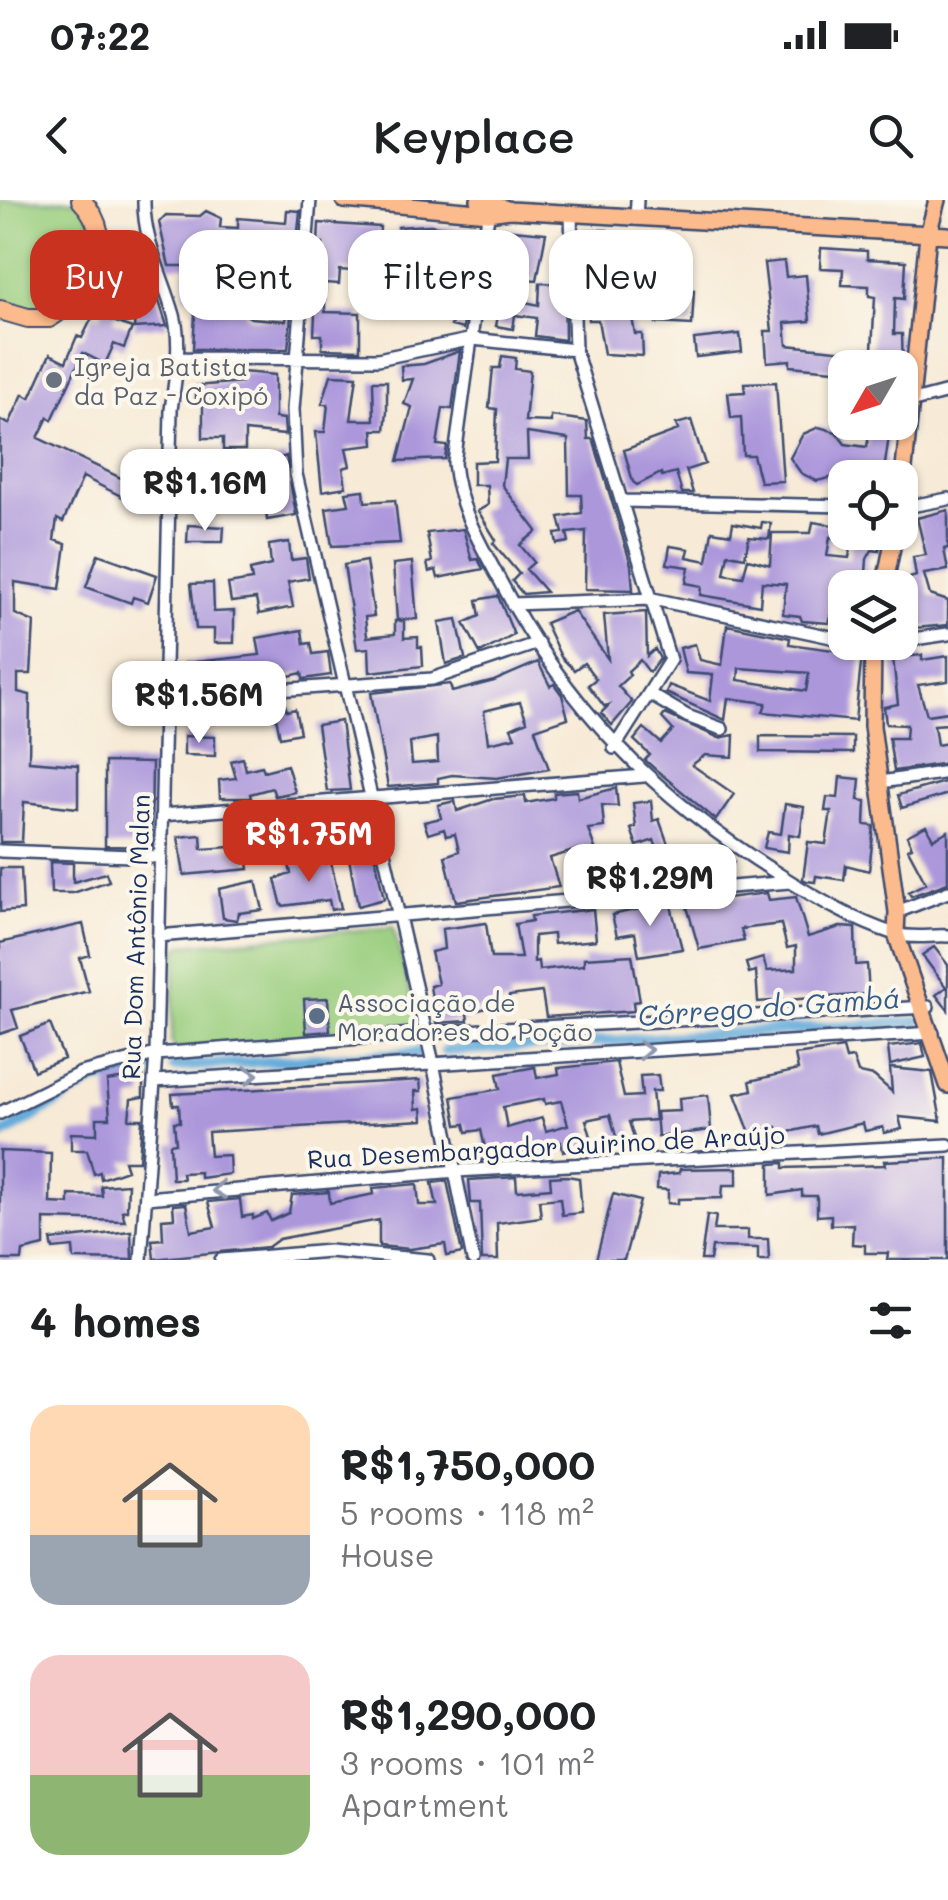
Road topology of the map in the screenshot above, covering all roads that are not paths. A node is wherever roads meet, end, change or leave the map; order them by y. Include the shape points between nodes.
1 (80, 200) edge
2 (144, 200) edge
3 (310, 200) edge
4 (344, 200) edge
5 (637, 200) edge
6 (937, 200) edge
7 (486, 205) edge
8 (562, 209) edge
9 (636, 219) junction
10 (928, 235) junction
11 (948, 235) edge
12 (0, 310) edge
13 (472, 339) junction
14 (575, 350) junction
15 (916, 350) edge
16 (177, 358) junction
17 (297, 360) junction
18 (948, 392) edge
19 (918, 400) edge
20 (624, 500) junction
21 (948, 500) edge
22 (918, 504) edge
23 (828, 506) edge
24 (653, 600) junction
25 (512, 604) junction
26 (948, 634) edge
27 (828, 636) edge
28 (918, 638) edge
29 (538, 644) junction
30 (869, 660) edge
31 (344, 683) junction
32 (651, 695) junction
33 (164, 698) junction
34 (722, 729) dead end
35 (614, 748) junction
36 (948, 772) edge
37 (644, 776) junction
38 (881, 782) junction
39 (369, 800) junction
40 (162, 814) junction
41 (0, 851) edge
42 (158, 857) junction
43 (790, 882) junction
44 (948, 892) edge
45 (396, 915) junction
46 (900, 926) junction
47 (158, 936) junction
48 (948, 936) edge
49 (923, 1008) junction
50 (426, 1033) junction
51 (932, 1036) junction
52 (156, 1054) junction
53 (945, 1059) edge
54 (433, 1063) junction
55 (154, 1081) junction
56 (948, 1085) edge
57 (0, 1113) edge
58 (948, 1145) edge
59 (456, 1171) junction
60 (146, 1198) junction
61 (141, 1260) edge
62 (221, 1260) edge
63 (428, 1260) edge
64 (473, 1260) edge

1 - 12 highway via 98,230 91,282 49,318
2 - 16 street, Rua Dom Antônio Malan via 174,318
3 - 17 street
4 - 7 main road
5 - 9 street
6 - 10 main road
7 - 8 main road
7 - 13 street
8 - 9 main road
8 - 14 street
9 - 10 main road
10 - 11 main road
10 - 15 main road
13 - 14 street
13 - 17 street via 378,358
13 - 25 street via 454,463 457,494
14 - 20 street
16 - 17 street
16 - 33 street, Rua Dom Antônio Malan
17 - 31 street via 296,474
18 - 19 street
20 - 23 street
20 - 24 street
21 - 22 street
24 - 25 street
24 - 27 street
24 - 32 street via 670,660
25 - 29 street
26 - 28 street
29 - 31 street via 432,678
29 - 35 street
30 - 38 main road
31 - 33 street
31 - 39 street
32 - 34 street
32 - 35 street
33 - 40 street, Rua Dom Antônio Malan
35 - 37 street
36 - 38 street
37 - 39 street
37 - 43 street
38 - 46 main road
39 - 40 street
39 - 45 street
40 - 42 street, Rua Dom Antônio Malan
41 - 42 street
42 - 47 street, Rua Dom Antônio Malan
43 - 45 street
43 - 46 street via 859,920
44 - 46 street
45 - 47 street
45 - 50 street
46 - 48 street
46 - 49 main road
47 - 52 street, Rua Dom Antônio Malan
49 - 50 street
49 - 51 main road
50 - 52 street
50 - 54 street
51 - 53 main road
54 -> 51 street
52 - 55 street, Rua Dom Antônio Malan
52 - 57 street via 81,1073
53 - 56 main road
55 -> 54 street
54 - 59 street
55 - 60 street, Rua Dom Antônio Malan
58 - 59 street, Rua Desembargador Quirino de Araújo
59 -> 60 street, Rua Desembargador Quirino de Araújo
59 - 64 street
60 - 61 street, Rua Dom Antônio Malan
62 - 63 street via 328,1251

